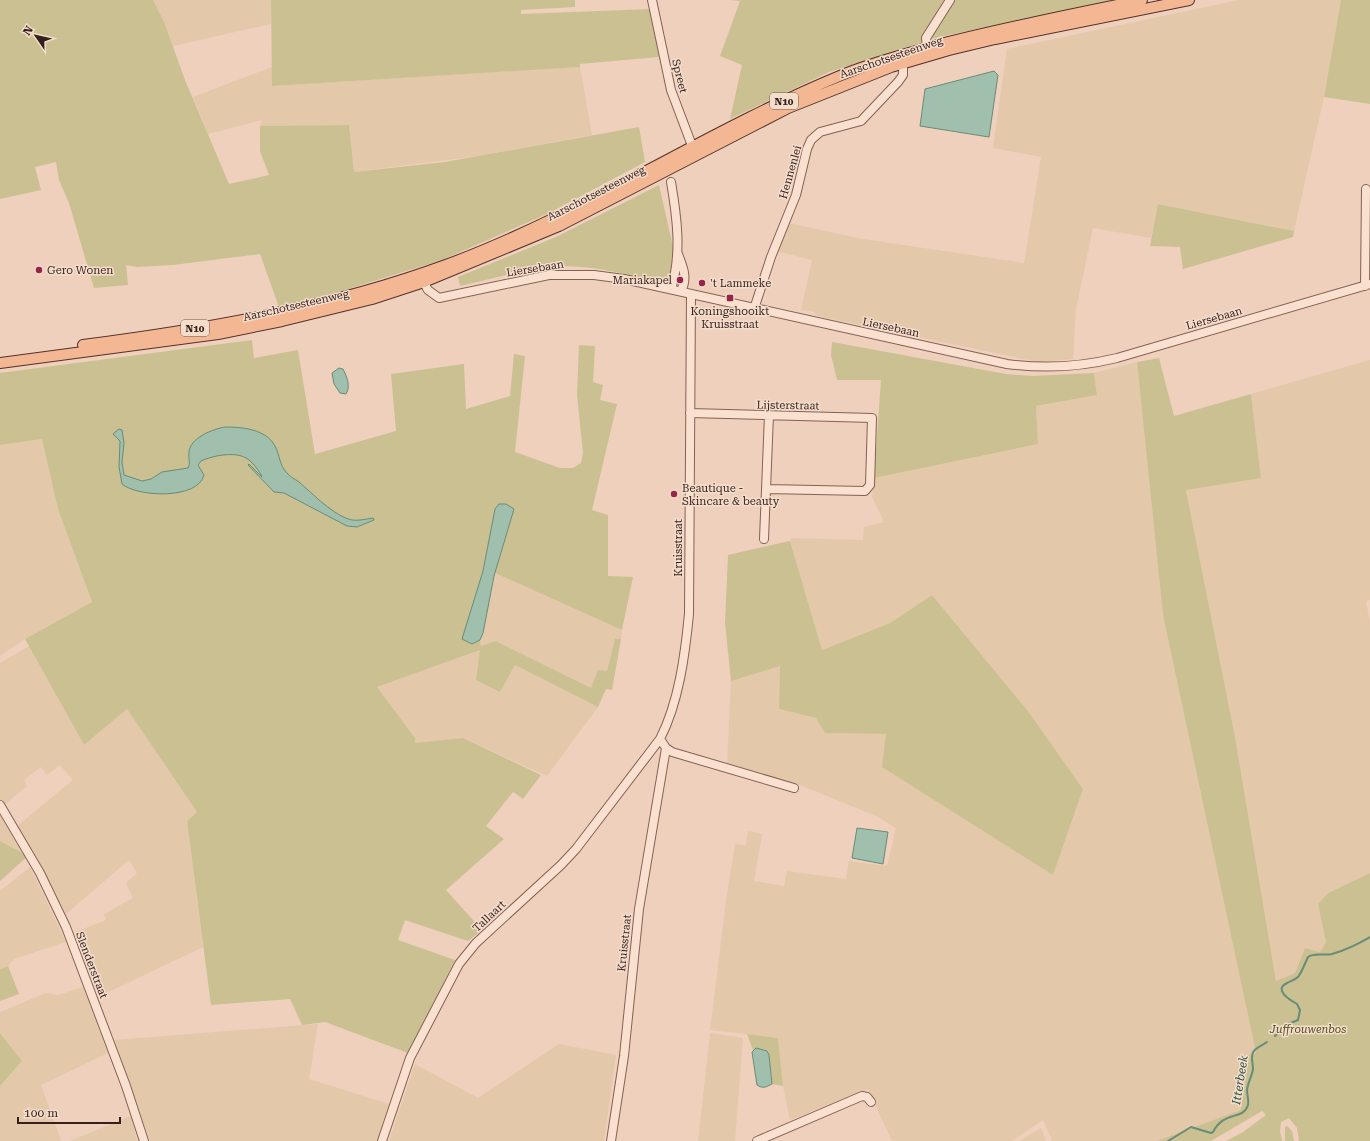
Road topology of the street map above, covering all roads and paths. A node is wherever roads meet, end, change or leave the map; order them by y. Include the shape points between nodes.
1 (652, 0) edge
2 (950, 0) edge
3 (1142, 0) edge
4 (1189, 0) edge
5 (927, 48) junction
6 (903, 63) junction
7 (694, 150) junction
8 (671, 182) dead end
9 (1366, 189) dead end
10 (678, 253) junction
11 (422, 278) junction
12 (1368, 285) edge
13 (671, 289) junction
14 (681, 291) junction
15 (691, 294) junction
16 (361, 297) junction
17 (754, 309) junction
18 (0, 357) edge
19 (0, 363) edge
20 (690, 413) junction
21 (768, 415) junction
22 (766, 489) junction
23 (764, 539) dead end
24 (660, 740) junction
25 (666, 748) junction
26 (794, 788) dead end
27 (0, 805) edge
28 (871, 1102) dead end
29 (144, 1141) edge
30 (382, 1141) edge
31 (612, 1141) edge
32 (757, 1141) edge

1 - 7 street, Spreet via 672,90
2 - 5 street via 926,38
3 - 5 main road, Aarschotsesteenweg / N10 via 987,32
4 - 6 main road, Aarschotsesteenweg / N10 via 995,38
5 - 7 main road, Aarschotsesteenweg / N10 via 845,74 756,113
6 - 7 main road, Aarschotsesteenweg / N10 via 788,108
6 - 17 street, Hennenlei via 903,75 865,118 855,124 820,132 811,140 796,195 771,257
7 - 11 main road, Aarschotsesteenweg / N10 via 581,206
8 - 10 street via 677,214
9 - 12 street, Liersebaan
10 - 13 street
10 - 14 street via 685,281
11 - 13 street, Liersebaan via 428,290 439,298 549,275 568,274 624,279
11 - 16 main road, Aarschotsesteenweg / N10
12 - 17 street, Liersebaan via 1118,358 1064,367 1007,364
13 - 14 street, Liersebaan
14 - 15 street, Liersebaan
15 - 17 street, Liersebaan
15 - 20 street, Kruisstraat
16 - 18 main road, Aarschotsesteenweg / N10 via 257,318
16 - 19 main road, Aarschotsesteenweg / N10 via 282,321 218,334
20 - 21 street, Lijsterstraat
20 - 24 street, Kruisstraat via 689,614 686,643 670,718
21 - 22 street
21 - 22 street, Lijsterstraat via 872,418 872,433 870,485 865,491
22 - 23 street
24 - 25 street
24 - 30 street, Tallaart via 576,849 476,943 459,964 410,1058
25 - 26 street via 672,752
25 - 31 street, Kruisstraat via 639,909 624,1056
27 - 29 street, Slenderstraat via 33,861 66,927
28 - 32 street via 862,1096

